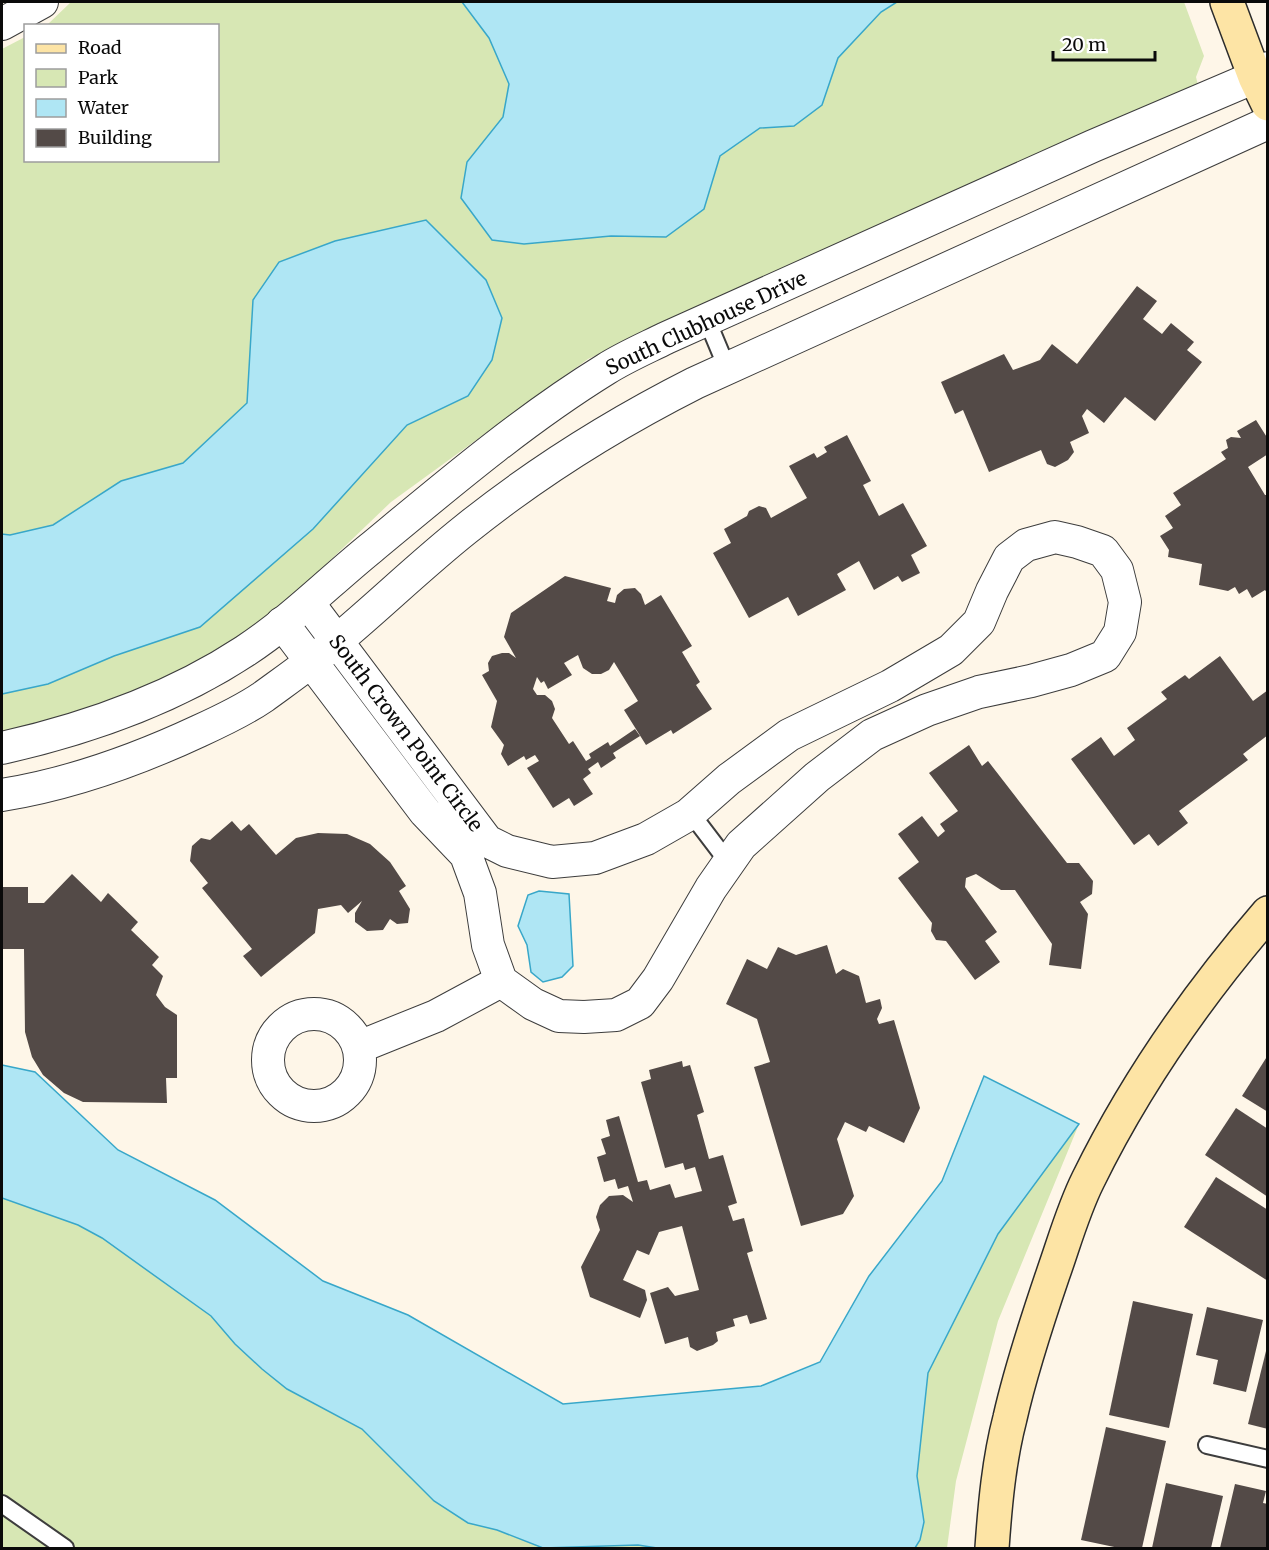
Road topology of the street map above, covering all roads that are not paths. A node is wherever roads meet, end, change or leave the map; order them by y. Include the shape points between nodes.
1 (42, 2) edge
2 (1227, 2) edge
3 (2, 24) edge
4 (1263, 83) edge
5 (1268, 123) edge
6 (707, 320) junction
7 (727, 368) junction
8 (309, 604) junction
9 (282, 623) junction
10 (337, 641) junction
11 (310, 661) junction
12 (909, 675) junction
13 (927, 710) junction
14 (2, 748) edge
15 (2, 795) edge
16 (690, 812) junction
17 (477, 848) junction
18 (728, 862) junction
19 (1268, 913) edge
20 (501, 981) junction
21 (359, 1047) dead end
22 (1207, 1445) dead end
23 (1268, 1459) edge
24 (2, 1504) edge
25 (65, 1548) edge
26 (992, 1548) edge

1 - 3 street
2 - 4 street
4 - 6 street, South Clubhouse Drive via 1093,146
5 - 7 street
6 - 7 lane
6 - 8 street, South Clubhouse Drive via 608,368 528,421 369,549
7 - 10 street via 645,408 528,483 465,530
8 - 9 street, South Clubhouse Drive
8 - 10 street, South Crown Point Circle
9 - 11 street, South Crown Point Circle
9 - 14 street, South Clubhouse Drive via 227,662 171,691 111,717
10 - 11 street
10 - 17 street, South Crown Point Circle
11 - 15 street via 261,698 178,741 78,778
11 - 17 street, South Crown Point Circle via 425,812
12 - 13 lane
12 - 13 street, South Crown Point Circle via 951,650 979,622 1009,558 1026,545 1055,537 1077,542 1103,551 1117,570 1125,602 1120,632 1105,656 1071,670 979,692
12 - 16 street, South Crown Point Circle via 789,735
13 - 18 street, South Crown Point Circle via 872,735 816,777 741,845
16 - 17 street, South Crown Point Circle via 646,839 594,858 552,862
16 - 18 lane
17 - 20 street, South Crown Point Circle via 488,945
18 - 20 street, South Crown Point Circle via 640,1003 616,1015 559,1016 533,1004
19 - 26 street via 1212,979 1168,1044 1126,1109 1087,1182 1035,1328 1009,1420
20 - 21 street via 436,1016
22 - 23 lane
24 - 25 lane

